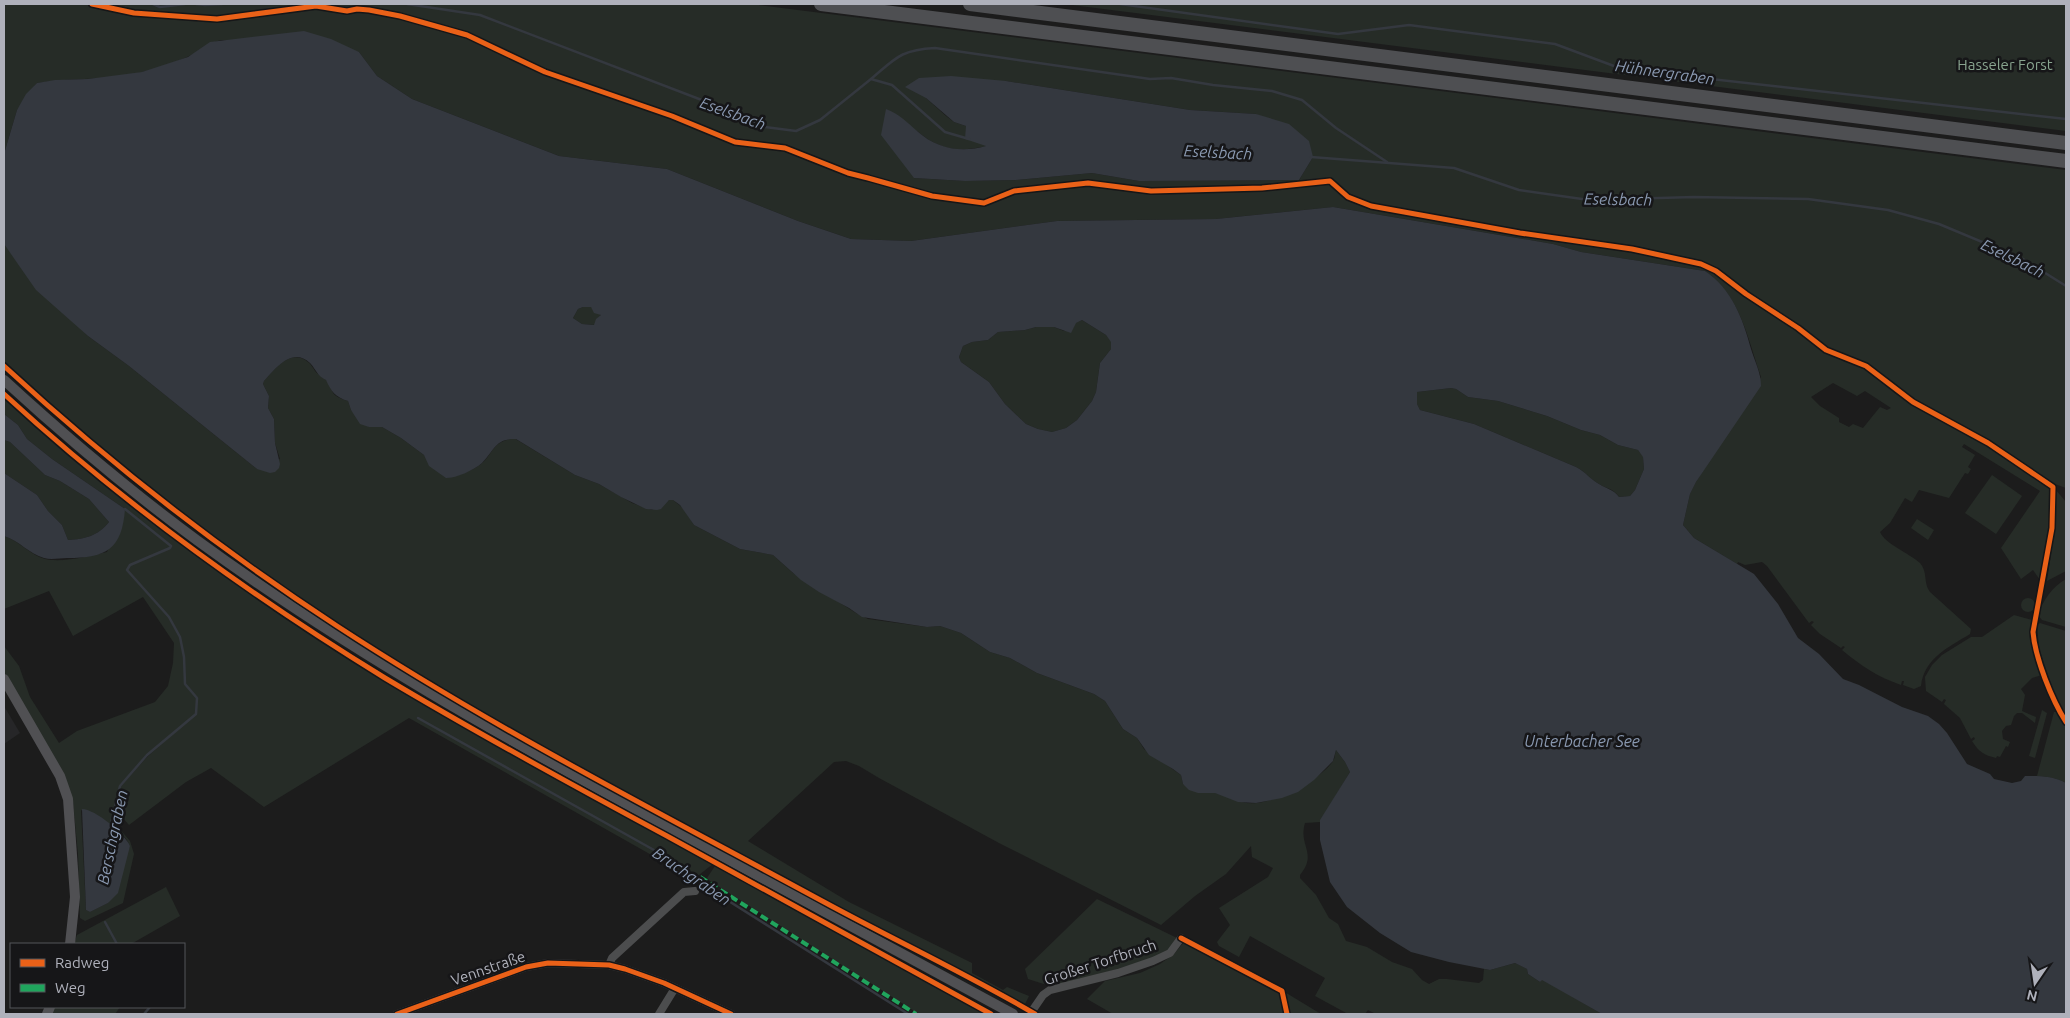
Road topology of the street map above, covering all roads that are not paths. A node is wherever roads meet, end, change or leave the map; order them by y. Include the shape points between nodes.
1 (821, 4) edge
2 (970, 4) edge
3 (2066, 142) edge
4 (2066, 161) edge
5 (4, 380) edge
6 (4, 679) edge
7 (694, 891) dead end
8 (1181, 938) dead end
9 (70, 943) edge
10 (609, 965) junction
11 (674, 988) junction
12 (397, 1014) edge
13 (659, 1014) edge
14 (731, 1014) edge
15 (1013, 1014) edge
16 (1030, 1014) edge

1 - 4 highway
2 - 3 highway
5 - 15 main road via 120,482 197,540 328,630 556,767
6 - 9 main road via 60,776 68,799 75,897
7 - 10 street via 684,892 612,958
8 - 16 street, Großer Torfbruch via 1170,953 1154,961 1050,990
10 - 11 street, Vennstraße
10 - 12 street, Vennstraße via 548,963 526,967
11 - 13 street
11 - 14 street, Vennstraße

